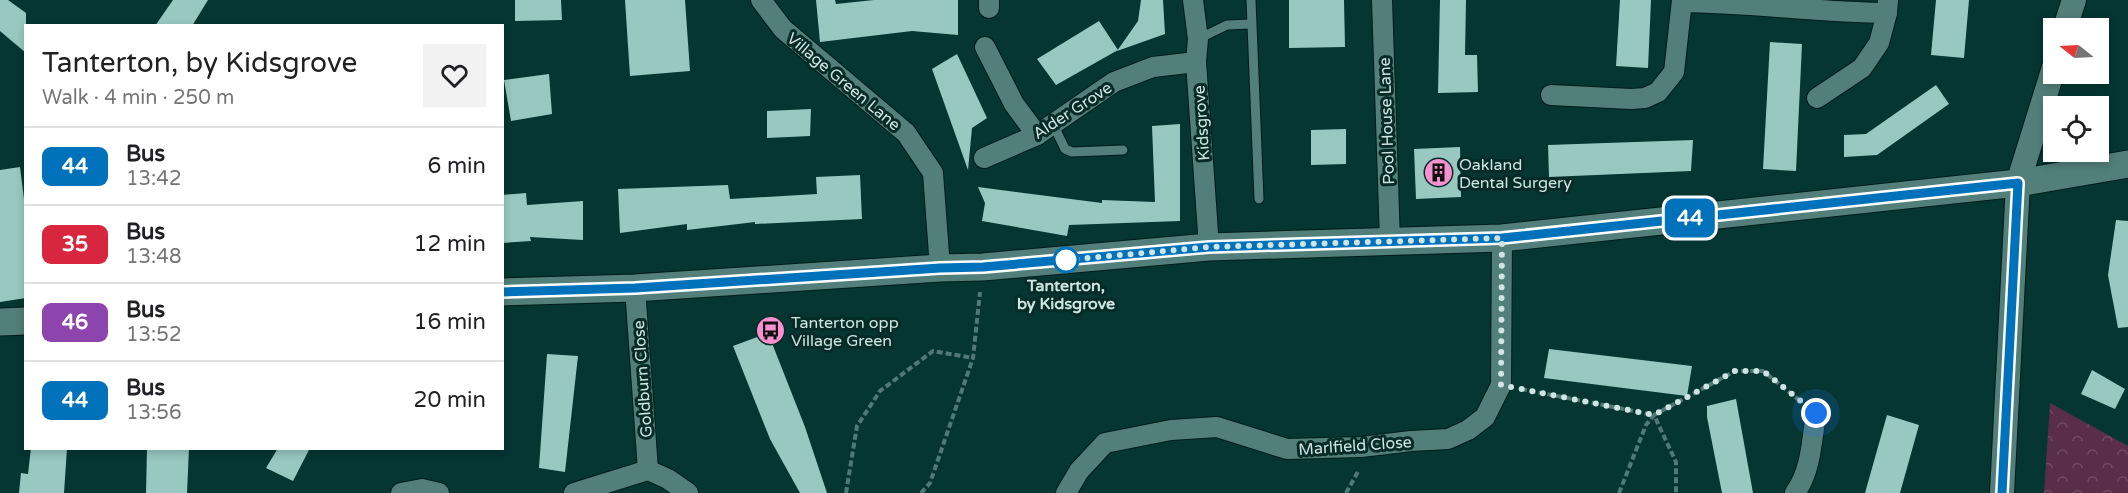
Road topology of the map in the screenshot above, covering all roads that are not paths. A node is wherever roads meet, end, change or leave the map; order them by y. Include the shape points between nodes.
1 (761, 0) edge
2 (1193, 0) edge
3 (1251, 0) edge
4 (1382, 0) edge
5 (2074, 0) edge
6 (1682, 1) edge
7 (1888, 7) edge
8 (2068, 18) edge
9 (1251, 24) junction
10 (1198, 39) junction
11 (985, 47) dead end
12 (1197, 62) junction
13 (2049, 84) edge
14 (1551, 95) dead end
15 (1817, 98) dead end
16 (1045, 129) junction
17 (1123, 150) dead end
18 (984, 158) dead end
19 (2128, 164) edge
20 (2018, 183) junction
21 (1259, 199) dead end
22 (1502, 238) junction
23 (1390, 242) junction
24 (1209, 247) junction
25 (940, 268) junction
26 (635, 288) junction
27 (504, 292) edge
28 (24, 321) edge
29 (0, 322) edge
30 (1816, 413) road end
31 (648, 470) junction
32 (400, 493) edge
33 (439, 493) edge
34 (574, 493) edge
35 (688, 493) edge
36 (1066, 493) edge
37 (1795, 493) edge
38 (2002, 493) edge

1 - 25 street, Village Green Lane via 783,29 906,133 933,173
2 - 10 street, Kidsgrove
3 - 9 lane
4 - 23 street, Pool House Lane
5 - 8 street
6 - 7 street via 1850,12
6 - 14 street via 1674,72 1658,92 1630,99
7 - 15 street via 1879,43 1862,68
9 - 10 lane via 1227,25
9 - 21 lane
10 - 12 street, Kidsgrove
11 - 16 street via 1014,104
12 - 16 street, Alder Grove via 1153,67 1114,82
12 - 24 street, Kidsgrove
13 - 20 street
16 - 17 lane via 1072,152
16 - 18 street, Alder Grove
19 - 20 main road
20 - 22 main road
20 - 38 street
22 - 23 main road
22 - 36 street, Marlfield Close via 1501,385 1485,417 1468,430 1448,439 1287,449 1217,427 1171,430 1104,443
23 - 24 main road
24 - 25 main road
25 - 26 main road
26 - 27 main road
26 - 31 street, Goldburn Close
28 - 29 main road
30 - 37 street via 1802,483
31 - 34 street
31 - 35 street
32 - 33 street via 422,489

